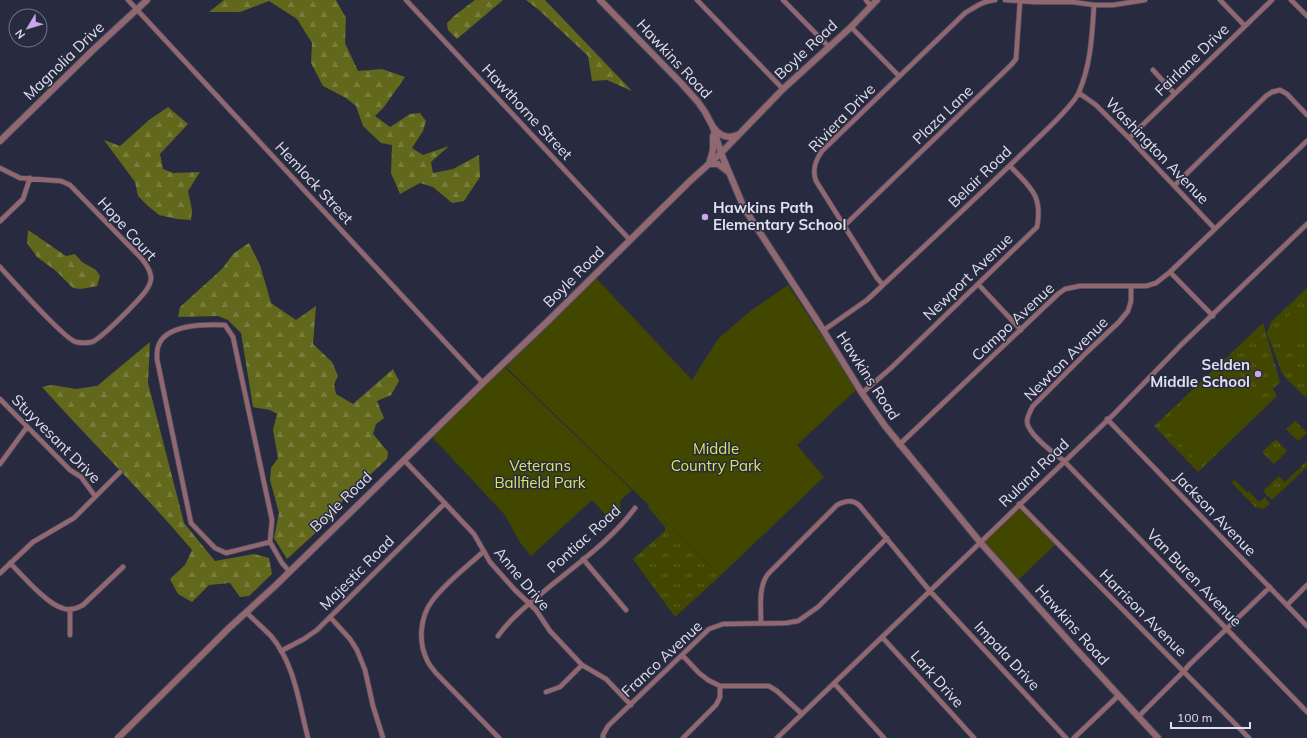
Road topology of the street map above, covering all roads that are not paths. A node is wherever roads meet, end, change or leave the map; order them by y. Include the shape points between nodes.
1 (128, 0) edge
2 (147, 0) edge
3 (406, 0) edge
4 (600, 0) edge
5 (697, 0) edge
6 (782, 0) edge
7 (866, 0) edge
8 (877, 0) edge
9 (995, 0) edge
10 (1005, 0) edge
11 (1145, 0) edge
12 (1220, 0) edge
13 (1272, 0) edge
14 (1291, 0) edge
15 (1020, 1) junction
16 (1094, 5) junction
17 (871, 6) junction
18 (137, 10) junction
19 (1307, 16) edge
20 (1244, 26) junction
21 (851, 27) junction
22 (829, 47) junction
23 (1153, 70) dead end
24 (899, 76) junction
25 (783, 90) junction
26 (1079, 93) junction
27 (1174, 93) junction
28 (1307, 115) edge
29 (713, 127) junction
30 (739, 134) junction
31 (1129, 138) junction
32 (0, 141) edge
33 (1307, 141) edge
34 (721, 153) junction
35 (709, 164) junction
36 (1010, 166) junction
37 (0, 168) edge
38 (730, 174) junction
39 (30, 178) junction
40 (1175, 185) junction
41 (0, 221) edge
42 (1307, 224) edge
43 (843, 227) junction
44 (1215, 229) junction
45 (630, 240) junction
46 (0, 268) edge
47 (1170, 272) junction
48 (978, 284) junction
49 (883, 285) junction
50 (1131, 286) junction
51 (1212, 316) junction
52 (824, 330) junction
53 (1021, 330) junction
54 (483, 383) junction
55 (862, 393) junction
56 (0, 399) edge
57 (1107, 419) junction
58 (27, 427) junction
59 (899, 445) junction
60 (404, 460) junction
61 (1064, 461) junction
62 (0, 464) edge
63 (120, 472) dead end
64 (95, 496) junction
65 (445, 503) junction
66 (1019, 504) junction
67 (635, 508) dead end
68 (887, 538) junction
69 (270, 542) junction
70 (980, 542) junction
71 (484, 551) junction
72 (583, 559) junction
73 (10, 563) junction
74 (123, 567) dead end
75 (289, 571) junction
76 (0, 572) edge
77 (1307, 585) edge
78 (1270, 587) junction
79 (929, 590) junction
80 (529, 603) junction
81 (1287, 606) junction
82 (70, 609) junction
83 (626, 610) dead end
84 (246, 612) junction
85 (330, 617) junction
86 (761, 624) junction
87 (1307, 626) edge
88 (1227, 628) junction
89 (70, 635) dead end
90 (498, 636) dead end
91 (882, 637) junction
92 (281, 651) junction
93 (683, 656) junction
94 (582, 666) junction
95 (1184, 671) junction
96 (834, 683) junction
97 (720, 686) junction
98 (546, 692) dead end
99 (1118, 696) junction
100 (631, 705) junction
101 (1307, 712) edge
102 (802, 714) junction
103 (1138, 717) junction
104 (118, 738) edge
105 (308, 738) edge
106 (384, 738) edge
107 (499, 738) edge
108 (604, 738) edge
109 (683, 738) edge
110 (777, 738) edge
111 (884, 738) edge
112 (974, 738) edge
113 (1066, 738) edge
114 (1074, 738) edge
115 (1158, 738) edge
116 (1249, 738) edge

1 - 18 street, Hemlock Street
2 - 18 street, Magnolia Drive
3 - 45 street, Hawthorne Street
4 - 29 street, Hawkins Road via 698,102
5 - 25 street
6 - 22 street
7 - 17 street
8 - 17 street, Boyle Road
9 - 24 street, Riviera Drive via 977,5 965,13
10 - 15 street
11 - 16 street
12 - 20 street
13 - 20 street, Fairlane Drive
14 - 19 street
15 - 16 street
15 - 43 street, Plaza Lane via 1016,59
16 - 26 street, Belair Road via 1090,58
17 - 21 street, Boyle Road
18 - 32 street, Magnolia Drive
18 - 54 street, Hemlock Street
20 - 27 street, Fairlane Drive
21 - 22 street, Boyle Road
21 - 24 street
22 - 25 street, Boyle Road
23 - 27 street
24 - 43 street, Riviera Drive via 822,151 815,163 816,181
25 - 30 street, Boyle Road
26 - 31 street, Washington Avenue via 1096,105
26 - 36 street, Belair Road
27 - 31 street, Fairlane Drive
28 - 40 street via 1287,94 1280,90 1272,92
29 - 30 street via 728,137
29 - 34 street, Hawkins Road
29 - 35 street via 713,150
30 - 34 street, Boyle Road
31 - 40 street, Washington Avenue
33 - 44 street, Campo Avenue
34 - 35 street, Boyle Road
34 - 38 street, Hawkins Road
35 - 38 street via 718,164
35 - 45 street, Boyle Road
36 - 48 street, Newport Avenue via 1031,188 1037,200 1037,226
36 - 49 street, Belair Road
37 - 39 street, Hope Court via 20,178
38 - 52 street, Hawkins Road via 744,208
39 - 41 street via 23,198
39 - 46 street, Hope Court via 61,181 70,185 142,259 150,273 150,283 146,292 101,336 91,342 79,343 58,328
40 - 44 street, Washington Avenue
42 - 51 street, Ruland Road
43 - 49 street, Riviera Drive
44 - 47 street, Campo Avenue
45 - 54 street, Boyle Road
47 - 50 street, Campo Avenue via 1156,283
47 - 51 street
48 - 53 street
48 - 55 street, Newport Avenue
49 - 52 street, Belair Road via 867,300
50 - 53 street, Campo Avenue via 1080,286 1065,289
50 - 61 street, Newton Avenue via 1128,311 1028,414 1027,423 1031,430 1044,445
51 - 57 street, Ruland Road
52 - 55 street, Hawkins Road
53 - 59 street, Campo Avenue
54 - 60 street, Boyle Road
55 - 59 street, Hawkins Road
56 - 58 street, Stuyvesant Drive
57 - 61 street, Ruland Road
57 - 78 street, Jackson Avenue
58 - 62 street
58 - 64 street, Stuyvesant Drive via 81,478
59 - 70 street, Hawkins Road
60 - 65 street, Anne Drive
60 - 75 street, Boyle Road
61 - 66 street, Ruland Road
61 - 88 street, Van Buren Avenue
63 - 64 street
64 - 73 street via 74,518 34,542
65 - 71 street, Anne Drive via 474,534
65 - 85 street, Majestic Road
66 - 70 street, Ruland Road
66 - 95 street, Harrison Avenue
67 - 72 street, Pontiac Road via 623,524
68 - 79 street, Impala Drive
68 - 86 street, Franco Avenue via 811,613 798,621
68 - 86 street, Impala Drive via 855,502 844,501 837,505 763,580
69 - 69 street via 226,553 215,548 191,523 157,359 158,346 167,334 176,329 210,324 225,325 233,337 272,520
69 - 75 street
70 - 79 street, Ruland Road
70 - 99 street, Hawkins Road
71 - 80 street, Anne Drive via 494,568
71 - 107 street via 431,602 421,634 427,661
72 - 80 street, Pontiac Road
72 - 83 street
73 - 76 street
73 - 82 street via 55,605 62,609
74 - 82 street via 83,605
75 - 84 street, Boyle Road
77 - 81 street
78 - 81 street, Jackson Avenue
78 - 88 street
79 - 91 street, Ruland Road
79 - 113 street, Impala Drive
80 - 90 street, Pontiac Road via 506,624
80 - 94 street, Anne Drive
81 - 87 street, Jackson Avenue
82 - 89 street
84 - 92 street
84 - 104 street, Boyle Road
85 - 92 street, Majestic Road via 317,630
85 - 106 street via 357,650
86 - 93 street, Franco Avenue via 716,626 709,629
88 - 95 street
88 - 101 street, Van Buren Avenue
91 - 96 street, Ruland Road
91 - 112 street, Lark Drive
92 - 105 street via 290,668
93 - 97 street via 699,673
93 - 100 street, Franco Avenue
94 - 98 street via 560,687
94 - 100 street, Anne Drive via 606,679
95 - 103 street
95 - 116 street, Harrison Avenue
96 - 102 street, Ruland Road
96 - 111 street
97 - 102 street via 769,686
97 - 109 street via 720,697 716,705
99 - 103 street, Hawkins Road
99 - 114 street
100 - 108 street, Franco Avenue via 608,726
102 - 110 street, Ruland Road
103 - 115 street, Hawkins Road

